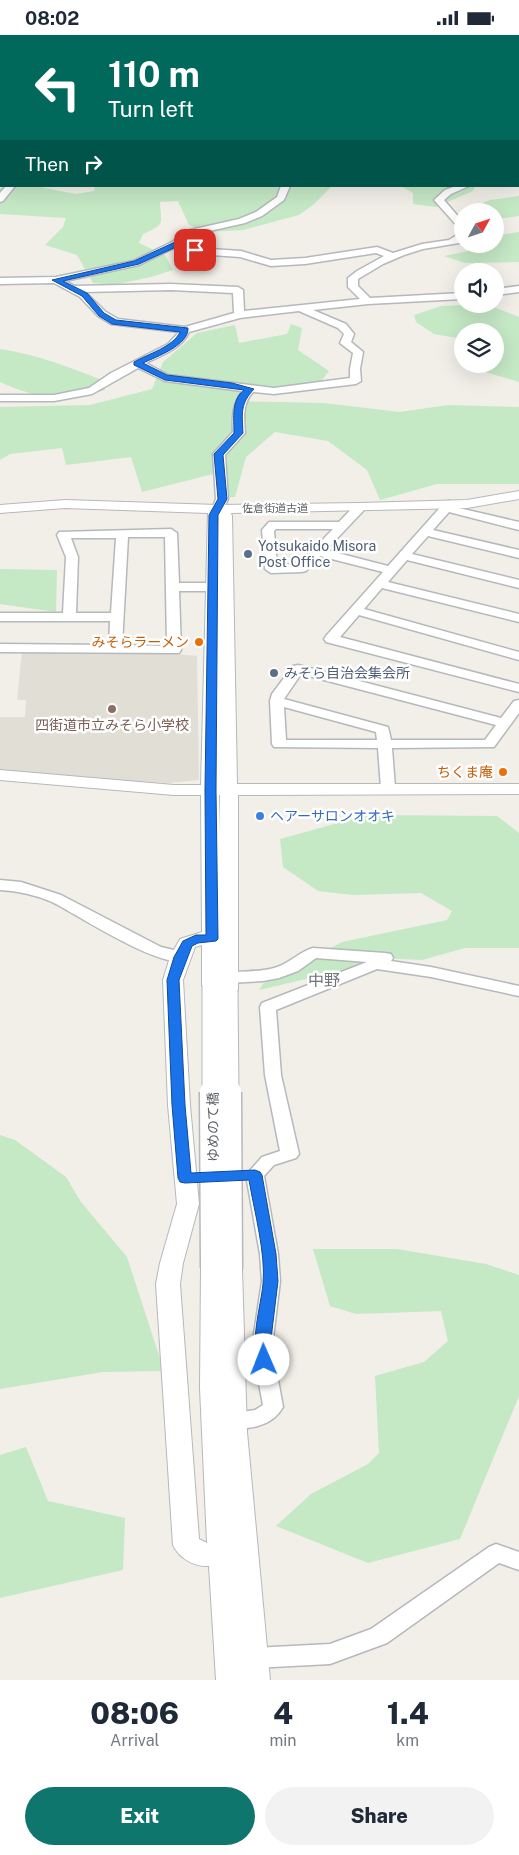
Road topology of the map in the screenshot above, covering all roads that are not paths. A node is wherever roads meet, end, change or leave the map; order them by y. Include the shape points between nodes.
1 (10, 187) edge
2 (286, 187) edge
3 (462, 187) edge
4 (0, 199) edge
5 (454, 217) edge
6 (454, 242) edge
7 (175, 244) junction
8 (394, 257) junction
9 (56, 280) junction
10 (0, 281) edge
11 (75, 289) junction
12 (519, 289) edge
13 (504, 291) edge
14 (454, 296) edge
15 (368, 301) junction
16 (302, 309) junction
17 (239, 315) junction
18 (185, 330) junction
19 (137, 363) junction
20 (250, 389) junction
21 (0, 399) edge
22 (519, 495) edge
23 (449, 505) junction
24 (360, 507) junction
25 (0, 509) edge
26 (218, 509) junction
27 (343, 526) junction
28 (519, 526) edge
29 (426, 532) junction
30 (122, 534) junction
31 (318, 552) junction
32 (519, 554) edge
33 (405, 556) junction
34 (392, 571) junction
35 (380, 584) junction
36 (519, 584) edge
37 (171, 587) junction
38 (213, 587) junction
39 (357, 611) junction
40 (0, 617) edge
41 (69, 617) junction
42 (116, 617) junction
43 (519, 618) edge
44 (0, 648) edge
45 (115, 649) junction
46 (519, 656) edge
47 (519, 688) edge
48 (277, 701) junction
49 (518, 706) edge
50 (504, 723) junction
51 (384, 744) junction
52 (0, 775) edge
53 (388, 788) junction
54 (519, 789) edge
55 (219, 790) junction
56 (0, 885) edge
57 (212, 939) junction
58 (180, 957) junction
59 (431, 972) junction
60 (223, 984) junction
61 (519, 991) edge
62 (255, 1175) junction
63 (185, 1178) junction
64 (222, 1268) junction
65 (234, 1420) junction
66 (221, 1554) junction
67 (519, 1561) edge
68 (254, 1669) edge
69 (230, 1680) edge

1 - 4 street
2 - 7 street via 281,198 259,214 193,232
3 - 5 street via 448,192 439,200
6 - 8 street via 419,246
7 - 8 street via 210,253 241,254 271,263 377,250
7 - 9 street via 136,263
8 - 15 street via 364,269 353,279 354,287
9 - 10 street
9 - 11 street
11 - 17 street via 171,287 238,290
11 - 18 street via 114,322
12 - 13 street
14 - 15 street
15 - 16 street
16 - 17 street
16 - 20 street via 342,326 349,334 345,343 358,352 356,381 274,391
17 - 18 street
18 - 19 street via 172,346
19 - 20 street via 165,378
19 - 21 street via 85,393 54,398
20 - 26 street via 243,395 237,411 239,433 219,454 222,499
22 - 23 street, 佐倉街道古道
23 - 24 street, 佐倉街道古道
23 - 28 street via 455,511
23 - 29 street
24 - 26 street, 佐倉街道古道
24 - 27 street
25 - 26 street, 佐倉街道古道 via 59,504
26 - 38 street via 214,515
26 - 55 street via 225,516
27 - 31 street
27 - 31 street via 273,525 268,530 271,569 302,568
29 - 32 street
29 - 33 street
30 - 37 street via 171,533
30 - 41 street via 63,535 72,557
30 - 42 street
31 - 34 street
33 - 34 street
33 - 36 street
34 - 35 street
35 - 39 street
35 - 43 street
37 - 38 street
37 - 45 street via 174,650
38 - 55 street
39 - 46 street
39 - 47 street via 331,639
40 - 41 street
41 - 42 street
42 - 45 street
44 - 45 street
48 - 50 street via 279,693 298,669
48 - 51 street via 383,730
48 - 51 street via 279,744
49 - 50 street
50 - 51 street via 489,743
51 - 53 street
52 - 55 street via 174,790
53 - 54 street
53 - 55 street
55 - 57 street
55 - 60 street
56 - 58 street via 56,897 156,951
57 - 58 street via 196,939 187,943
57 - 60 street
58 - 63 street via 173,980
59 - 60 street via 423,963 408,960 313,953 297,966 273,975
59 - 61 street
59 - 62 street via 376,964 268,1007 273,1075 290,1154 268,1161
60 - 64 street, ゆめのて橋, bridge
62 - 63 street
62 - 65 street via 269,1254 271,1281 262,1347 273,1407 268,1415 260,1418
63 - 66 street via 188,1203 169,1269 168,1284 183,1517 186,1545 202,1555
64 - 65 street
64 - 66 street, ゆめのて橋 via 212,1388
65 - 68 street
66 - 69 street, ゆめのて橋
67 - 68 street via 496,1553 379,1635 330,1654

